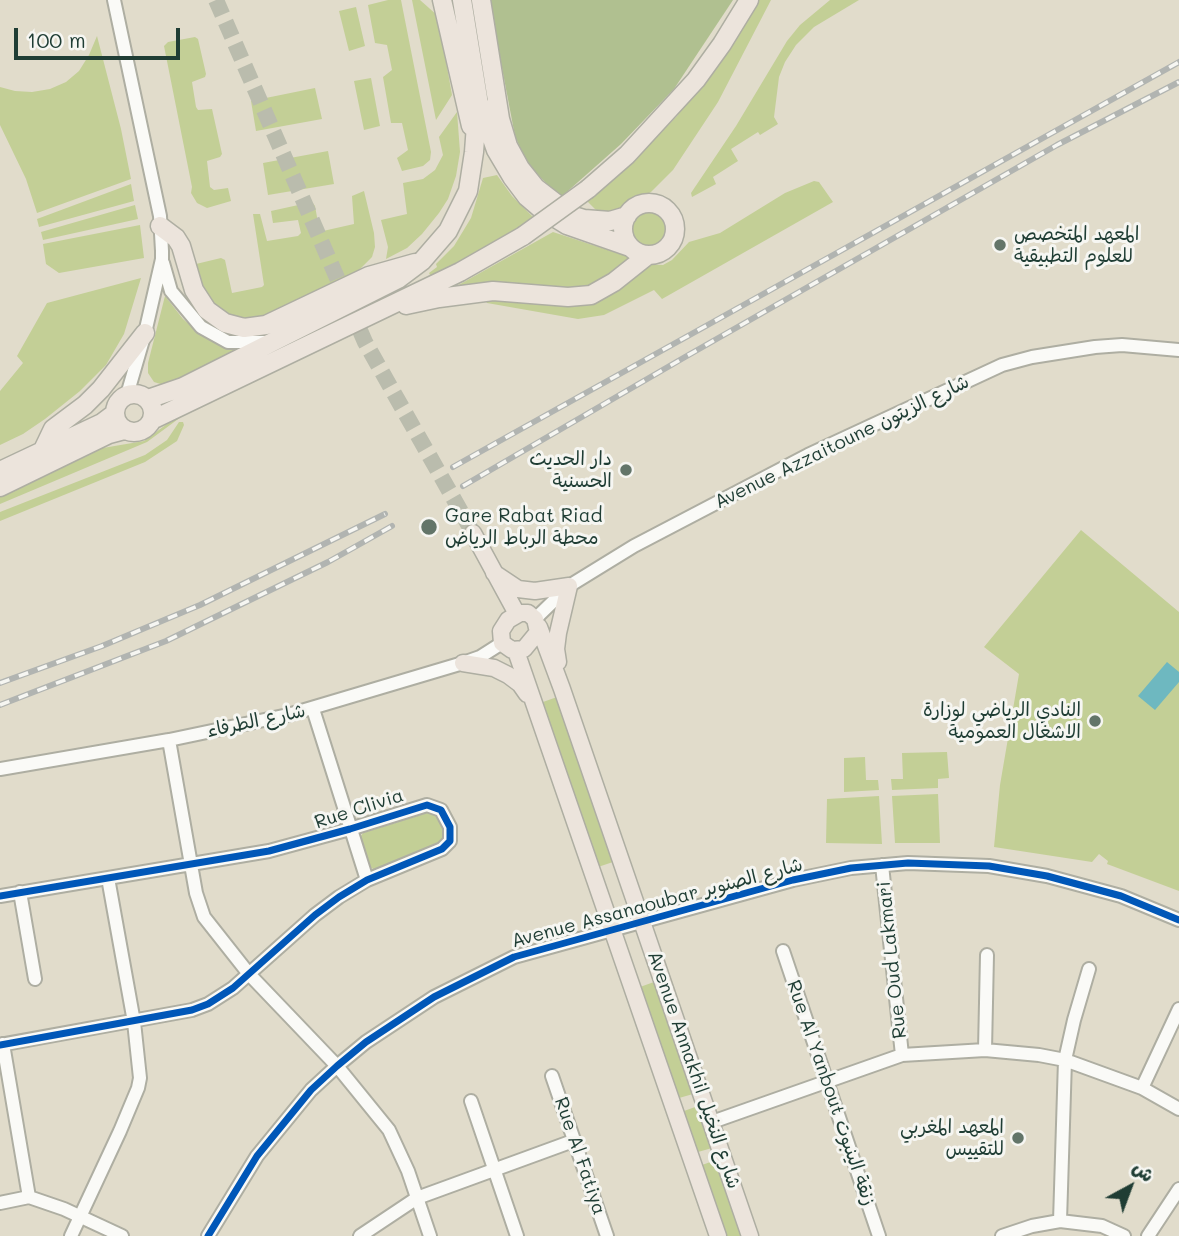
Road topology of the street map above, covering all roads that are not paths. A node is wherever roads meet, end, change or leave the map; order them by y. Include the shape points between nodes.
1 (114, 0) edge
2 (442, 0) edge
3 (463, 0) edge
4 (481, 0) edge
5 (749, 0) edge
6 (478, 99) junction
7 (475, 141) junction
8 (626, 216) junction
9 (160, 226) junction
10 (630, 247) junction
11 (648, 255) junction
12 (162, 259) junction
13 (422, 261) junction
14 (356, 321) junction
15 (145, 333) junction
16 (282, 339) junction
17 (1179, 350) edge
18 (127, 394) junction
19 (148, 399) junction
20 (114, 414) junction
21 (152, 420) junction
22 (124, 430) junction
23 (42, 452) junction
24 (0, 471) edge
25 (0, 486) edge
26 (473, 533) tunnel mouth
27 (494, 573) junction
28 (569, 586) junction
29 (517, 614) junction
30 (537, 623) junction
31 (509, 647) junction
32 (463, 663) junction
33 (562, 689) junction
34 (532, 700) junction
35 (313, 709) junction
36 (169, 740) junction
37 (0, 769) edge
38 (350, 829) junction
39 (191, 863) junction
40 (882, 865) junction
41 (108, 878) junction
42 (366, 880) junction
43 (20, 892) junction
44 (0, 896) edge
45 (1179, 920) edge
46 (643, 922) junction
47 (612, 931) junction
48 (783, 951) dead end
49 (987, 955) dead end
50 (1089, 969) dead end
51 (249, 974) junction
52 (35, 979) dead end
53 (1179, 1009) edge
54 (134, 1022) junction
55 (1, 1045) edge
56 (985, 1050) junction
57 (902, 1055) junction
58 (1065, 1060) junction
59 (337, 1066) junction
60 (552, 1076) dead end
61 (828, 1082) junction
62 (1142, 1088) junction
63 (471, 1101) dead end
64 (1179, 1110) edge
65 (712, 1122) junction
66 (573, 1141) junction
67 (494, 1168) junction
68 (1179, 1189) edge
69 (29, 1197) junction
70 (417, 1198) junction
71 (0, 1203) edge
72 (80, 1217) junction
73 (1059, 1221) junction
74 (71, 1236) edge
75 (122, 1236) edge
76 (208, 1236) edge
77 (360, 1236) edge
78 (430, 1236) edge
79 (517, 1236) edge
80 (607, 1236) edge
81 (718, 1236) edge
82 (750, 1236) edge
83 (879, 1236) edge
84 (1002, 1236) edge
85 (1124, 1236) edge
86 (1149, 1236) edge

1 - 9 street
2 - 7 highway
3 - 6 highway
4 - 8 highway via 500,119 520,168 536,188 571,215 610,221
5 - 14 highway, bridge via 696,80 627,155 588,189 523,236 468,268
6 - 7 highway
6 - 10 highway via 496,150 527,197 567,225
7 - 13 highway via 463,204 448,231
8 - 10 highway via 624,235
8 - 11 highway via 648,203 671,215 673,241 662,252
9 - 12 street
9 - 13 highway via 181,246 200,301 216,318 244,328 266,325 369,276
10 - 11 highway
11 - 14 highway via 592,295 471,293
12 - 15 street
12 - 16 street via 172,291 201,327 236,343
13 - 16 highway via 398,279
14 - 21 highway
15 - 18 street
15 - 23 highway via 101,389 53,429
16 - 19 highway
17 - 28 street, Avenue Azzaitoune شارع الزيتون via 1095,347 1002,365 808,455 634,546
18 - 19 highway
18 - 20 highway via 118,401
19 - 21 highway
20 - 22 highway
20 - 23 highway
21 - 22 highway via 140,432
22 - 25 highway
23 - 24 highway
26 - 27 main road
27 - 28 main road via 518,589
27 - 29 main road
28 - 30 street, Avenue Azzaitoune شارع الزيتون
28 - 33 main road via 556,649
29 - 30 main road via 528,613
29 - 31 main road via 500,635
30 - 31 main road via 534,639 524,649
30 - 33 main road, Avenue Annakhil شارع النخيل
31 - 32 street, شارع الطرفاء
31 - 34 main road, Avenue Annakhil شارع النخيل
32 - 34 main road via 508,675
32 - 35 street, شارع الطرفاء
33 - 46 main road, Avenue Annakhil شارع النخيل
34 - 47 main road, Avenue Annakhil شارع النخيل
35 - 36 street, شارع الطرفاء
35 - 38 street, Rue Clivia
36 - 37 street, شارع الطرفاء
36 - 39 street
38 - 39 street, Rue Clivia via 270,851
38 - 42 street, Rue Clivia
38 - 42 street, Rue Clivia via 427,805 441,810 450,827 450,841 442,849
39 - 41 street, Rue Clivia
39 - 51 street via 204,917
40 - 45 street, Avenue Assanaoubar شارع الصنوبر via 942,863 1013,869 1121,896
40 - 46 street, Avenue Assanaoubar شارع الصنوبر via 793,880
40 - 57 street, Rue Oud Lakmari
41 - 43 street, Rue Clivia
41 - 54 street
42 - 51 street, Rue Clivia via 315,915
43 - 44 street, Rue Clivia
43 - 52 street
46 - 47 street, Avenue Assanaoubar شارع الصنوبر
46 - 65 main road, Avenue Annakhil شارع النخيل
47 - 59 street, Avenue Assanaoubar شارع الصنوبر via 514,957 489,969 397,1020
47 - 81 main road, Avenue Annakhil شارع النخيل
48 - 61 street, Rue Al Yanbout زنقة الينبوت
49 - 56 street
50 - 58 street
51 - 54 street, Rue Clivia via 208,1004
51 - 59 street
53 - 62 street
54 - 55 street, Rue Clivia
54 - 72 street via 138,1088
55 - 69 street
56 - 57 street
56 - 58 street
57 - 61 street
58 - 62 street
58 - 73 street
59 - 70 street via 400,1148
59 - 76 street, Avenue Assanaoubar شارع الصنوبر via 257,1156
60 - 66 street, Rue Al Fatiya
61 - 65 street
61 - 83 street, Rue Al Yanbout زنقة الينبوت
62 - 64 street
63 - 67 street
65 - 82 main road, Avenue Annakhil شارع النخيل
66 - 67 street
66 - 80 street, Rue Al Fatiya
67 - 70 street
67 - 79 street
68 - 86 street
69 - 71 street
69 - 72 street
70 - 77 street
70 - 78 street
72 - 74 street
72 - 75 street
73 - 84 street
73 - 85 street via 1102,1226

